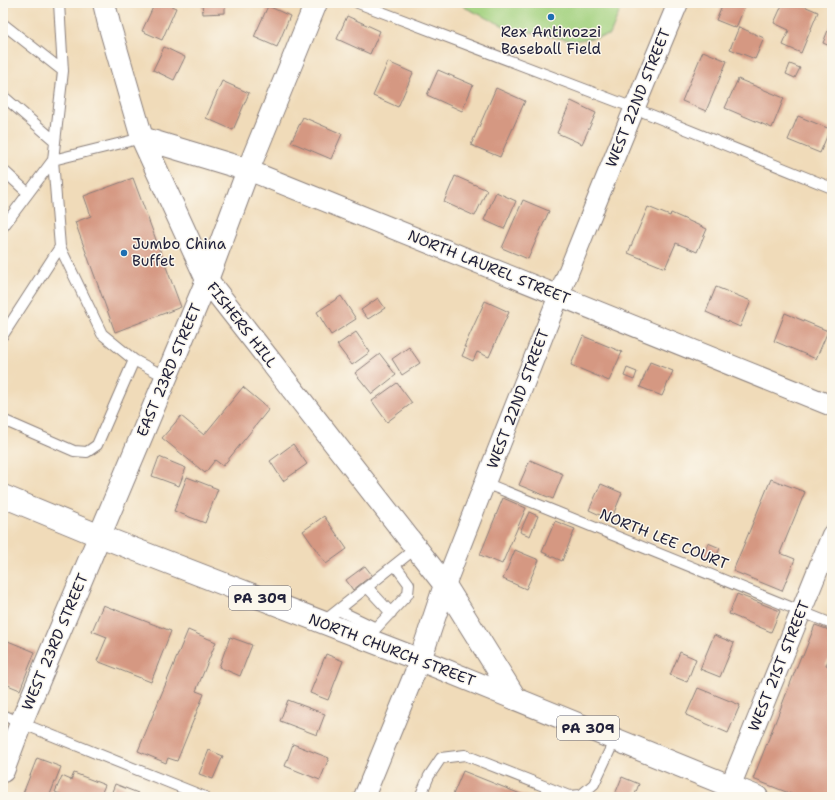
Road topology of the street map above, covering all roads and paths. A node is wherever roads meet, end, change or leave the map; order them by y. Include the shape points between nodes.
1 (59, 3) edge
2 (104, 3) edge
3 (316, 3) edge
4 (358, 3) edge
5 (678, 3) edge
6 (3, 24) edge
7 (63, 72) junction
8 (3, 96) edge
9 (634, 108) junction
10 (142, 138) junction
11 (55, 141) junction
12 (53, 160) junction
13 (3, 170) edge
14 (248, 170) junction
15 (832, 188) edge
16 (28, 193) junction
17 (3, 227) edge
18 (60, 246) junction
19 (207, 280) junction
20 (558, 295) junction
21 (3, 335) edge
22 (134, 360) junction
23 (166, 377) junction
24 (832, 406) edge
25 (3, 420) edge
26 (485, 483) junction
27 (3, 496) edge
28 (832, 535) edge
29 (100, 536) junction
30 (416, 548) junction
31 (395, 565) junction
32 (445, 585) junction
33 (368, 587) junction
34 (801, 611) junction
35 (391, 613) junction
36 (330, 616) junction
37 (832, 624) edge
38 (371, 634) junction
39 (420, 660) junction
40 (516, 699) junction
41 (12, 719) edge
42 (614, 739) junction
43 (3, 771) edge
44 (728, 792) edge
45 (205, 797) edge
46 (364, 797) edge
47 (420, 797) edge
48 (757, 797) edge

1 - 7 lane
2 - 10 main road, FISHERS HILL
3 - 14 main road, EAST 23RD STREET
4 - 9 lane
5 - 9 street, WEST 22ND STREET
6 - 7 lane
7 - 11 lane
8 - 11 lane
9 - 15 lane
9 - 20 street, WEST 22ND STREET
10 - 12 lane
10 - 14 main road, NORTH LAUREL STREET
10 - 19 main road, FISHERS HILL
11 - 12 lane
12 - 16 lane
12 - 18 lane
13 - 16 lane
14 - 19 main road, EAST 23RD STREET
14 - 20 street, NORTH LAUREL STREET
16 - 17 lane
18 - 21 lane
18 - 22 lane via 102,334
19 - 23 main road, EAST 23RD STREET
19 - 30 main road, FISHERS HILL
20 - 24 street, NORTH LAUREL STREET
20 - 26 street, WEST 22ND STREET
22 - 23 lane
22 - 25 lane via 97,445 87,452 74,451
23 - 29 main road, EAST 23RD STREET
26 - 32 street, WEST 22ND STREET
26 - 34 lane, NORTH LEE COURT
27 - 29 main road, NORTH CHURCH STREET / PA 309
28 - 34 street, WEST 21ST STREET
29 - 36 main road, NORTH CHURCH STREET / PA 309
29 - 41 main road, WEST 23RD STREET
30 - 31 lane
30 - 32 main road, FISHERS HILL
31 - 33 lane
31 - 35 lane via 408,584 408,594
32 - 39 main road, WEST 22ND STREET
32 - 40 main road, FISHERS HILL
33 - 35 lane
33 - 36 lane
34 - 37 lane, NORTH LEE COURT
34 - 44 street, WEST 21ST STREET
35 - 38 lane
36 - 38 main road, NORTH CHURCH STREET / PA 309
38 - 39 main road, NORTH CHURCH STREET / PA 309
39 - 40 main road, NORTH CHURCH STREET / PA 309
39 - 46 street, WEST 22ND STREET
40 - 42 main road, NORTH CHURCH STREET / PA 309
41 - 43 main road, WEST 23RD STREET
41 - 45 lane
42 - 44 main road, NORTH CHURCH STREET / PA 309
42 - 47 lane via 594,784 581,795 569,796 465,755 441,758 429,776
44 - 48 main road, NORTH CHURCH STREET / PA 309

